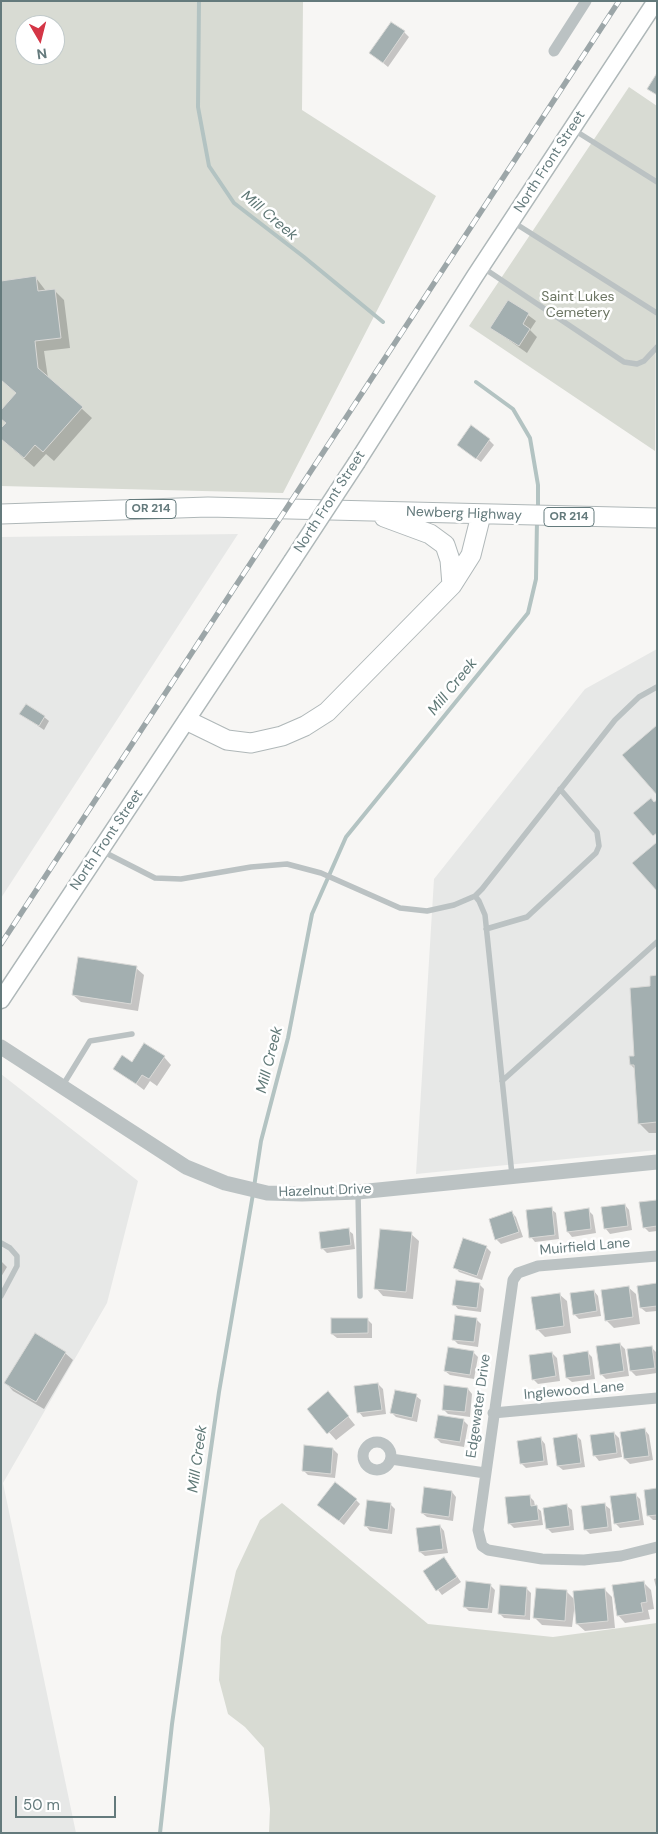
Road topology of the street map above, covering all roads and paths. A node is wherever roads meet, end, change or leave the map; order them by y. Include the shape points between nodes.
1 (586, 1) edge
2 (656, 1) edge
3 (554, 51) dead end
4 (572, 128) junction
5 (657, 182) edge
6 (511, 221) junction
7 (481, 267) junction
8 (657, 313) edge
9 (657, 347) edge
10 (366, 511) junction
11 (1, 514) edge
12 (481, 515) junction
13 (657, 518) edge
14 (452, 585) junction
15 (657, 687) edge
16 (188, 721) junction
17 (560, 789) junction
18 (100, 850) junction
19 (474, 896) junction
20 (486, 929) junction
21 (657, 942) edge
22 (1, 1000) edge
23 (132, 1034) dead end
24 (1, 1047) edge
25 (502, 1081) junction
26 (62, 1087) junction
27 (657, 1162) edge
28 (513, 1177) junction
29 (358, 1192) junction
30 (1, 1243) edge
31 (657, 1256) edge
32 (518, 1273) joint
33 (1, 1296) edge
34 (360, 1296) dead end
35 (657, 1398) edge
36 (493, 1413) junction
37 (391, 1459) dead end
38 (485, 1473) junction
39 (657, 1547) edge

1 - 3 street
2 - 4 main road, North Front Street
4 - 5 lane
4 - 6 main road, North Front Street
6 - 7 main road, North Front Street
6 - 8 lane
7 - 9 lane via 624,362 637,364 644,361
7 - 16 main road, North Front Street, bridge
10 - 11 main road, Newberg Highway / OR 214 via 208,507
10 - 12 main road, Newberg Highway / OR 214
10 - 14 main road via 439,539 446,545
12 - 13 main road, Newberg Highway / OR 214
12 - 14 main road via 471,555
14 - 16 main road via 336,705 305,726 271,740 244,743 227,740
15 - 17 lane via 639,697 615,720
16 - 18 main road, North Front Street
17 - 19 lane
17 - 20 lane via 597,832 599,846 596,853 527,917
18 - 19 lane via 142,873 168,879 274,864 298,866 415,911 442,908
18 - 22 main road, North Front Street
19 - 20 lane via 483,908
20 - 25 lane
21 - 25 lane
23 - 26 lane via 90,1041
24 - 26 street, Hazelnut Drive
25 - 28 lane
26 - 29 street, Hazelnut Drive via 186,1167 238,1187 267,1193
27 - 28 street, Hazelnut Drive
28 - 29 street, Hazelnut Drive
29 - 34 lane
30 - 33 lane via 17,1256 17,1266
31 - 32 street, Muirfield Lane via 538,1266
32 - 36 street, Edgewater Drive via 510,1290
35 - 36 street, Inglewood Lane
36 - 38 street, Edgewater Drive
37 - 38 street
38 - 39 street, Edgewater Drive via 478,1530 482,1546 498,1552 564,1560 621,1556

